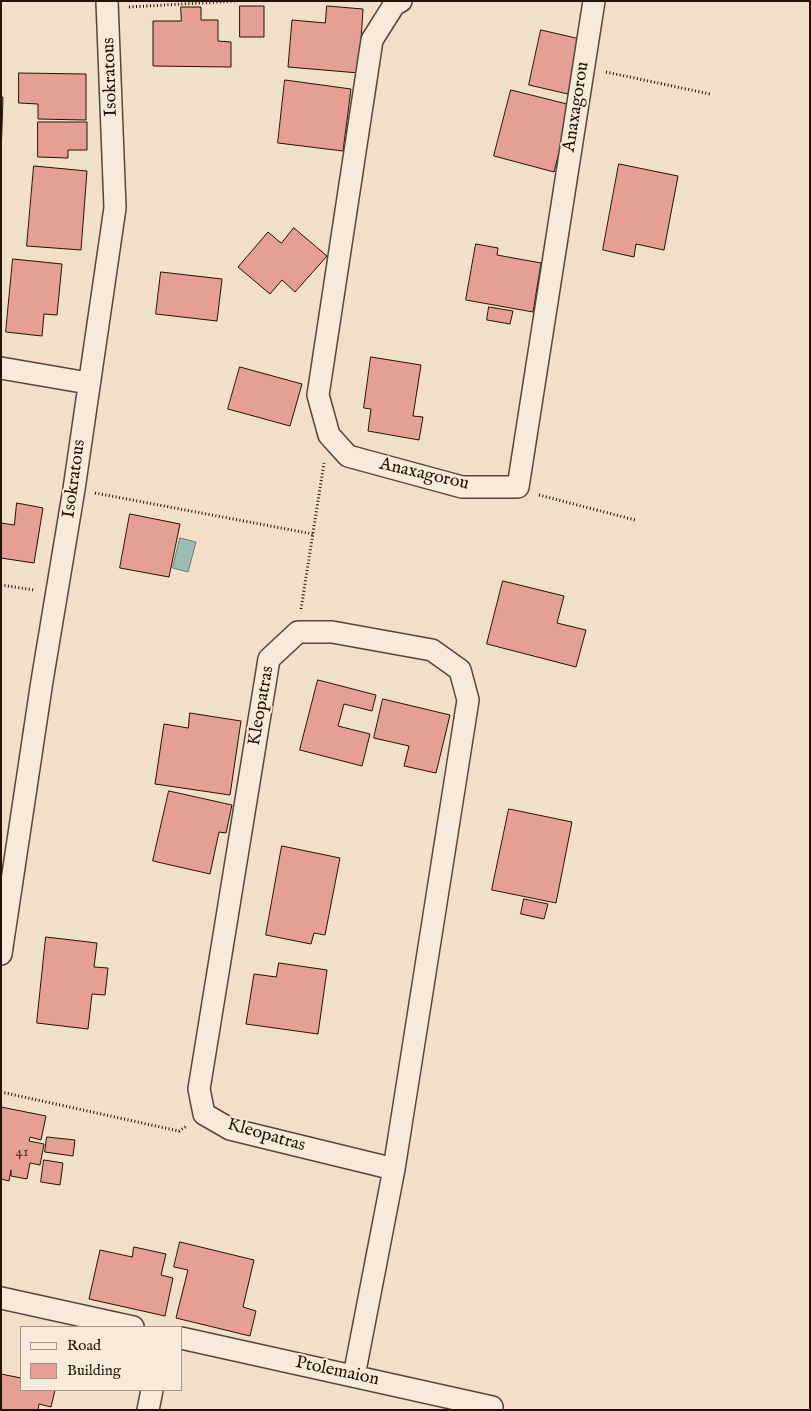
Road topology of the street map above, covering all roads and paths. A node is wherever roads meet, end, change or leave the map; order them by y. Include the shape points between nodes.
1 (236, 1) edge
2 (401, 1) edge
3 (594, 1) edge
4 (107, 5) edge
5 (583, 68) junction
6 (710, 94) dead end
7 (1, 368) edge
8 (88, 383) junction
9 (328, 435) junction
10 (518, 487) junction
11 (74, 489) junction
12 (635, 520) dead end
13 (313, 534) junction
14 (1, 585) edge
15 (57, 593) junction
16 (298, 632) junction
17 (1, 954) edge
18 (1, 1092) edge
19 (204, 1114) junction
20 (394, 1169) junction
21 (1, 1298) edge
22 (128, 1326) edge
23 (182, 1338) edge
24 (354, 1376) junction
25 (152, 1391) edge
26 (492, 1407) dead end
27 (148, 1410) edge

1 - 4 path
2 - 9 street, Anaxagorou via 394,5 372,40 318,395
3 - 5 street, Anaxagorou
4 - 8 street, Isokratous via 115,208
5 - 6 path
5 - 10 street, Anaxagorou
7 - 8 street
8 - 11 street, Isokratous
9 - 10 street, Anaxagorou via 348,456 462,487
9 - 13 path
10 - 12 path
11 - 13 path
11 - 15 street, Isokratous
13 - 16 path
14 - 15 path
15 - 17 street, Isokratous
16 - 19 street, Kleopatras via 269,659 199,1089
16 - 20 street via 332,632 432,650 460,670 468,700
18 - 19 path via 179,1131
19 - 20 street, Kleopatras via 230,1128
20 - 24 street
21 - 22 street
23 - 24 street, Ptolemaion
24 - 26 street, Ptolemaion
25 - 27 street

